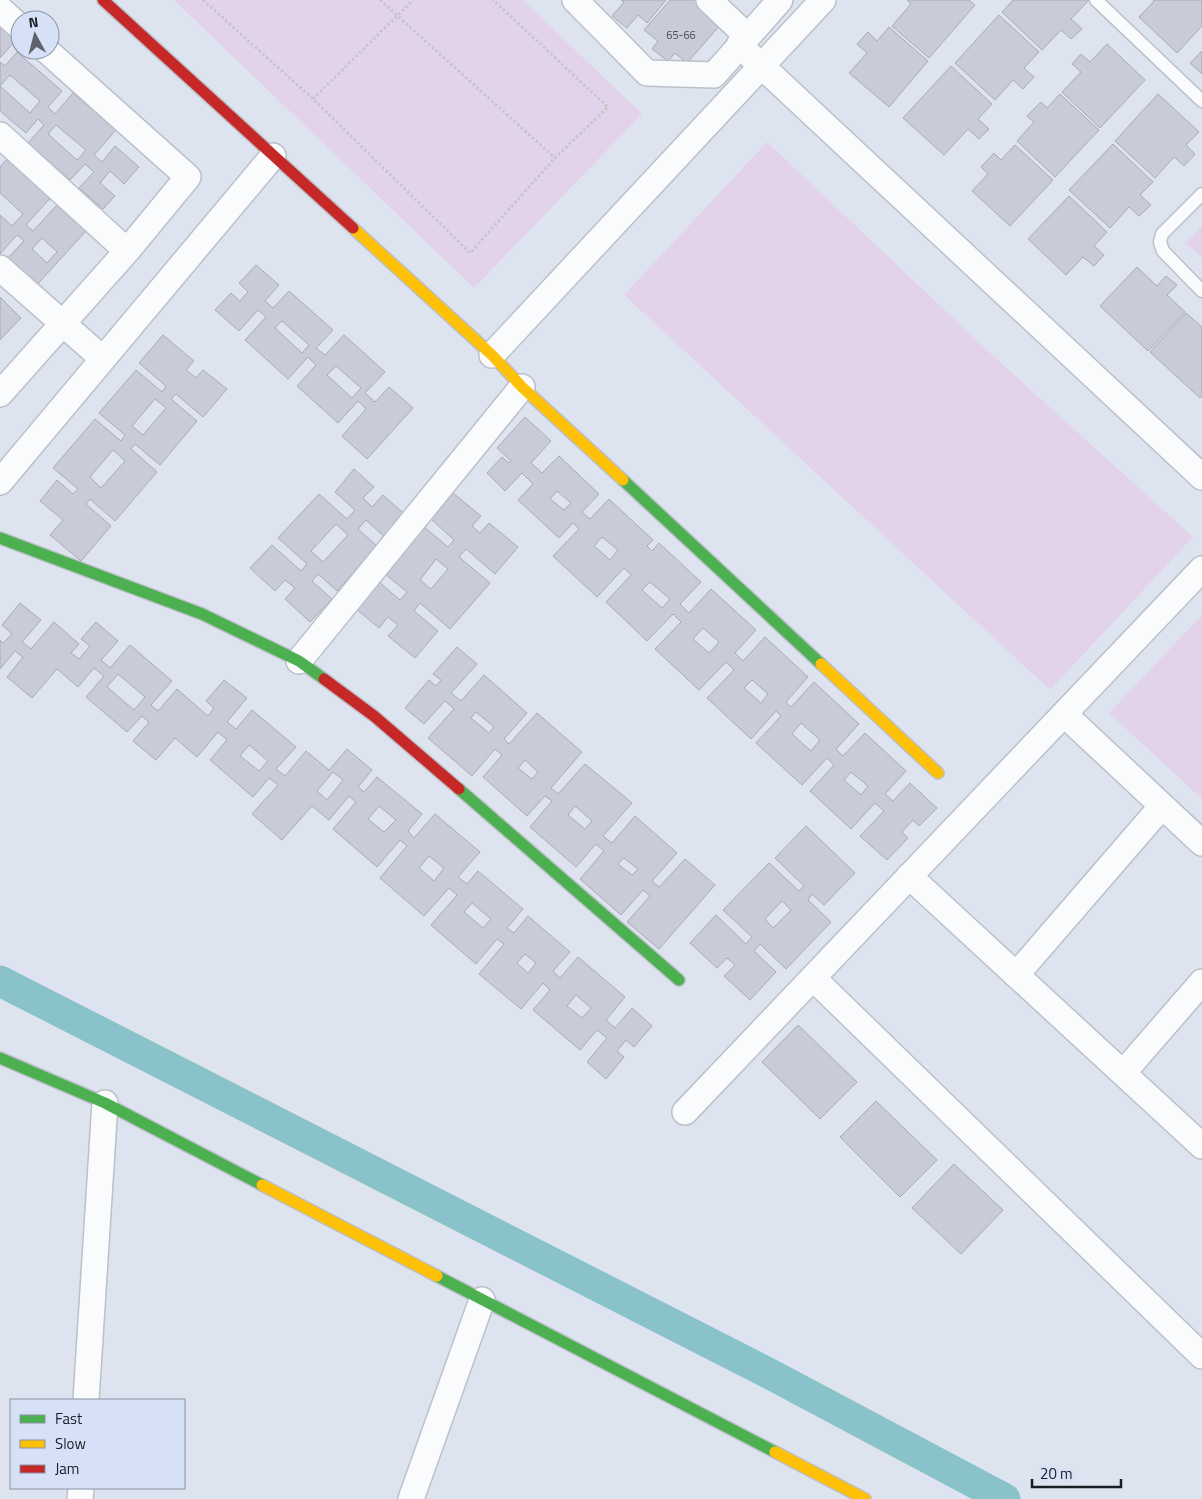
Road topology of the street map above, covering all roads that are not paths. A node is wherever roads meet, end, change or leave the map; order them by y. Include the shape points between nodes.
1 (103, 0) edge
2 (576, 0) edge
3 (709, 0) edge
4 (780, 0) edge
5 (823, 0) edge
6 (1096, 0) edge
7 (0, 9) edge
8 (10, 18) edge
9 (743, 40) junction
10 (57, 60) edge
11 (761, 67) junction
12 (1202, 101) edge
13 (0, 135) edge
14 (273, 156) junction
15 (1202, 194) edge
16 (127, 252) junction
17 (0, 268) edge
18 (1202, 291) edge
19 (62, 324) junction
20 (492, 355) junction
21 (103, 359) junction
22 (522, 387) junction
23 (0, 394) edge
24 (1202, 477) edge
25 (0, 482) edge
26 (0, 538) edge
27 (1202, 569) edge
28 (299, 660) junction
29 (1064, 714) junction
30 (938, 773) dead end
31 (1162, 806) junction
32 (1202, 843) edge
33 (909, 876) junction
34 (1016, 974) junction
35 (813, 978) junction
36 (679, 980) dead end
37 (1202, 982) edge
38 (0, 1058) edge
39 (1123, 1073) junction
40 (106, 1103) junction
41 (685, 1112) dead end
42 (1202, 1146) edge
43 (482, 1300) junction
44 (1202, 1356) edge
45 (86, 1399) edge
46 (411, 1499) edge
47 (864, 1499) edge

1 - 14 street
2 - 9 street via 647,73 714,75
3 - 9 street
4 - 9 street
5 - 11 street
6 - 12 lane
7 - 8 street
9 - 11 street
10 - 16 street via 188,177
11 - 20 street
11 - 24 street
13 - 16 street
14 - 20 street
14 - 21 street
15 - 18 lane via 1162,234 1160,242 1163,251
16 - 19 street
17 - 19 street
19 - 21 street
19 - 23 street
20 - 22 street
21 - 25 street
22 - 28 street
22 - 30 street
26 - 28 street via 202,614
27 - 29 street
28 - 36 street via 374,716
29 - 31 street
29 - 33 street
31 - 32 street
31 - 34 street
33 - 34 street
33 - 35 street
34 - 39 street
35 - 41 street
35 - 44 street
37 - 39 street
38 - 40 street
39 - 42 street
40 - 43 street
40 - 45 street
43 - 46 street
43 - 47 street

